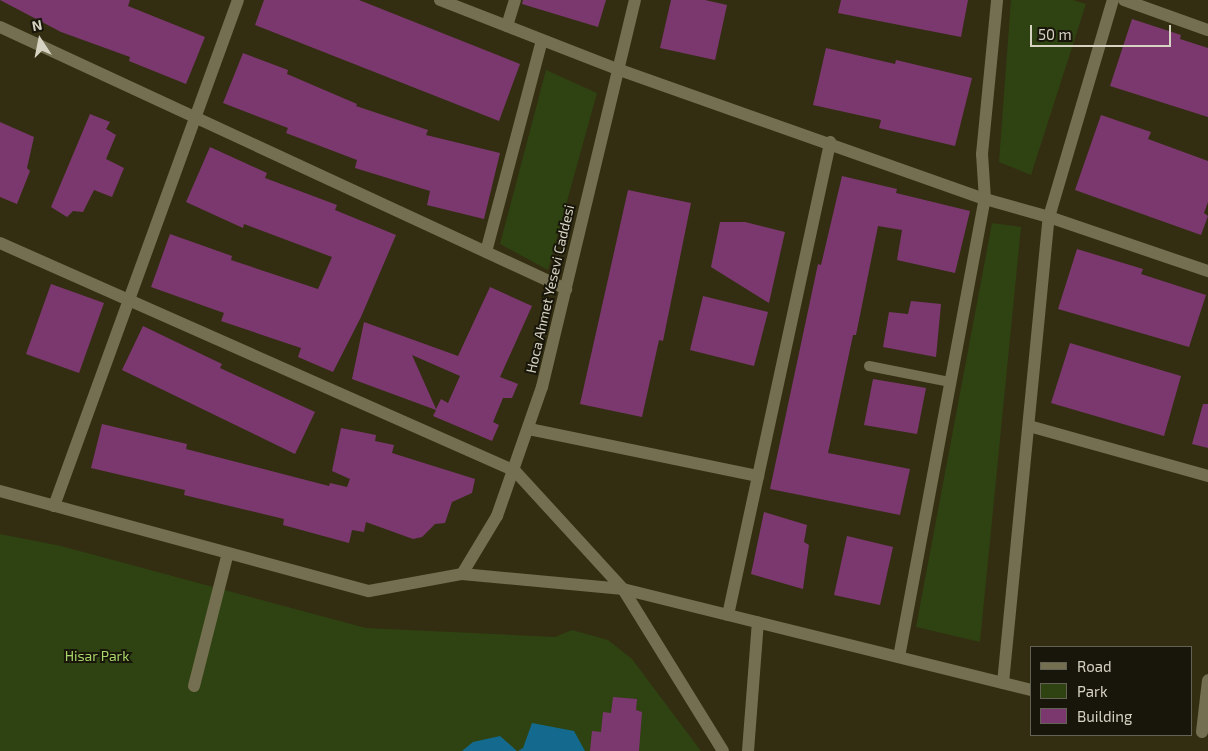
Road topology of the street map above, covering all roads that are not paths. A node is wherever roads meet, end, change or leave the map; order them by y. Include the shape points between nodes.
1 (238, 0) edge
2 (440, 0) edge
3 (515, 0) edge
4 (634, 0) edge
5 (997, 0) edge
6 (1113, 0) edge
7 (1124, 0) edge
8 (507, 26) junction
9 (0, 27) edge
10 (1208, 30) edge
11 (542, 40) junction
12 (617, 69) junction
13 (196, 117) junction
14 (830, 142) junction
15 (985, 199) junction
16 (1049, 217) junction
17 (0, 243) edge
18 (486, 252) junction
19 (1208, 271) edge
20 (566, 289) junction
21 (129, 302) junction
22 (869, 366) dead end
23 (950, 382) junction
24 (1029, 426) junction
25 (529, 429) junction
26 (515, 471) junction
27 (758, 476) junction
28 (1208, 476) edge
29 (0, 491) edge
30 (54, 506) junction
31 (228, 553) junction
32 (462, 574) junction
33 (623, 590) junction
34 (728, 615) junction
35 (758, 622) junction
36 (899, 657) junction
37 (1208, 680) edge
38 (1003, 683) junction
39 (194, 686) dead end
40 (1030, 690) edge
41 (1200, 731) edge
42 (723, 751) edge
43 (748, 751) edge

1 - 13 street
2 - 8 street
3 - 8 street
4 - 12 street, Hoca Ahmet Yesevi Caddesi
5 - 15 street via 982,154
6 - 16 street
7 - 10 street
8 - 11 street
9 - 13 street
11 - 12 street
11 - 18 street
12 - 14 street
12 - 20 street, Hoca Ahmet Yesevi Caddesi
13 - 18 street
13 - 21 street
14 - 15 street
14 - 27 street
15 - 16 street
15 - 23 street
16 - 19 street
16 - 24 street
17 - 21 street
18 - 20 street
20 - 25 street, Hoca Ahmet Yesevi Caddesi
21 - 26 street
21 - 30 street
22 - 23 lane
23 - 36 street
24 - 28 street
24 - 38 street
25 - 26 street, Hoca Ahmet Yesevi Caddesi
25 - 27 street
26 - 32 street, Hoca Ahmet Yesevi Caddesi via 497,516
26 - 33 street
27 - 34 street
29 - 30 street
30 - 31 street
31 - 32 street via 369,591
31 - 39 street
32 - 33 street
33 - 34 street
33 - 42 street
34 - 35 street
35 - 36 street
35 - 43 street
36 - 38 street
37 - 41 street
38 - 40 street

